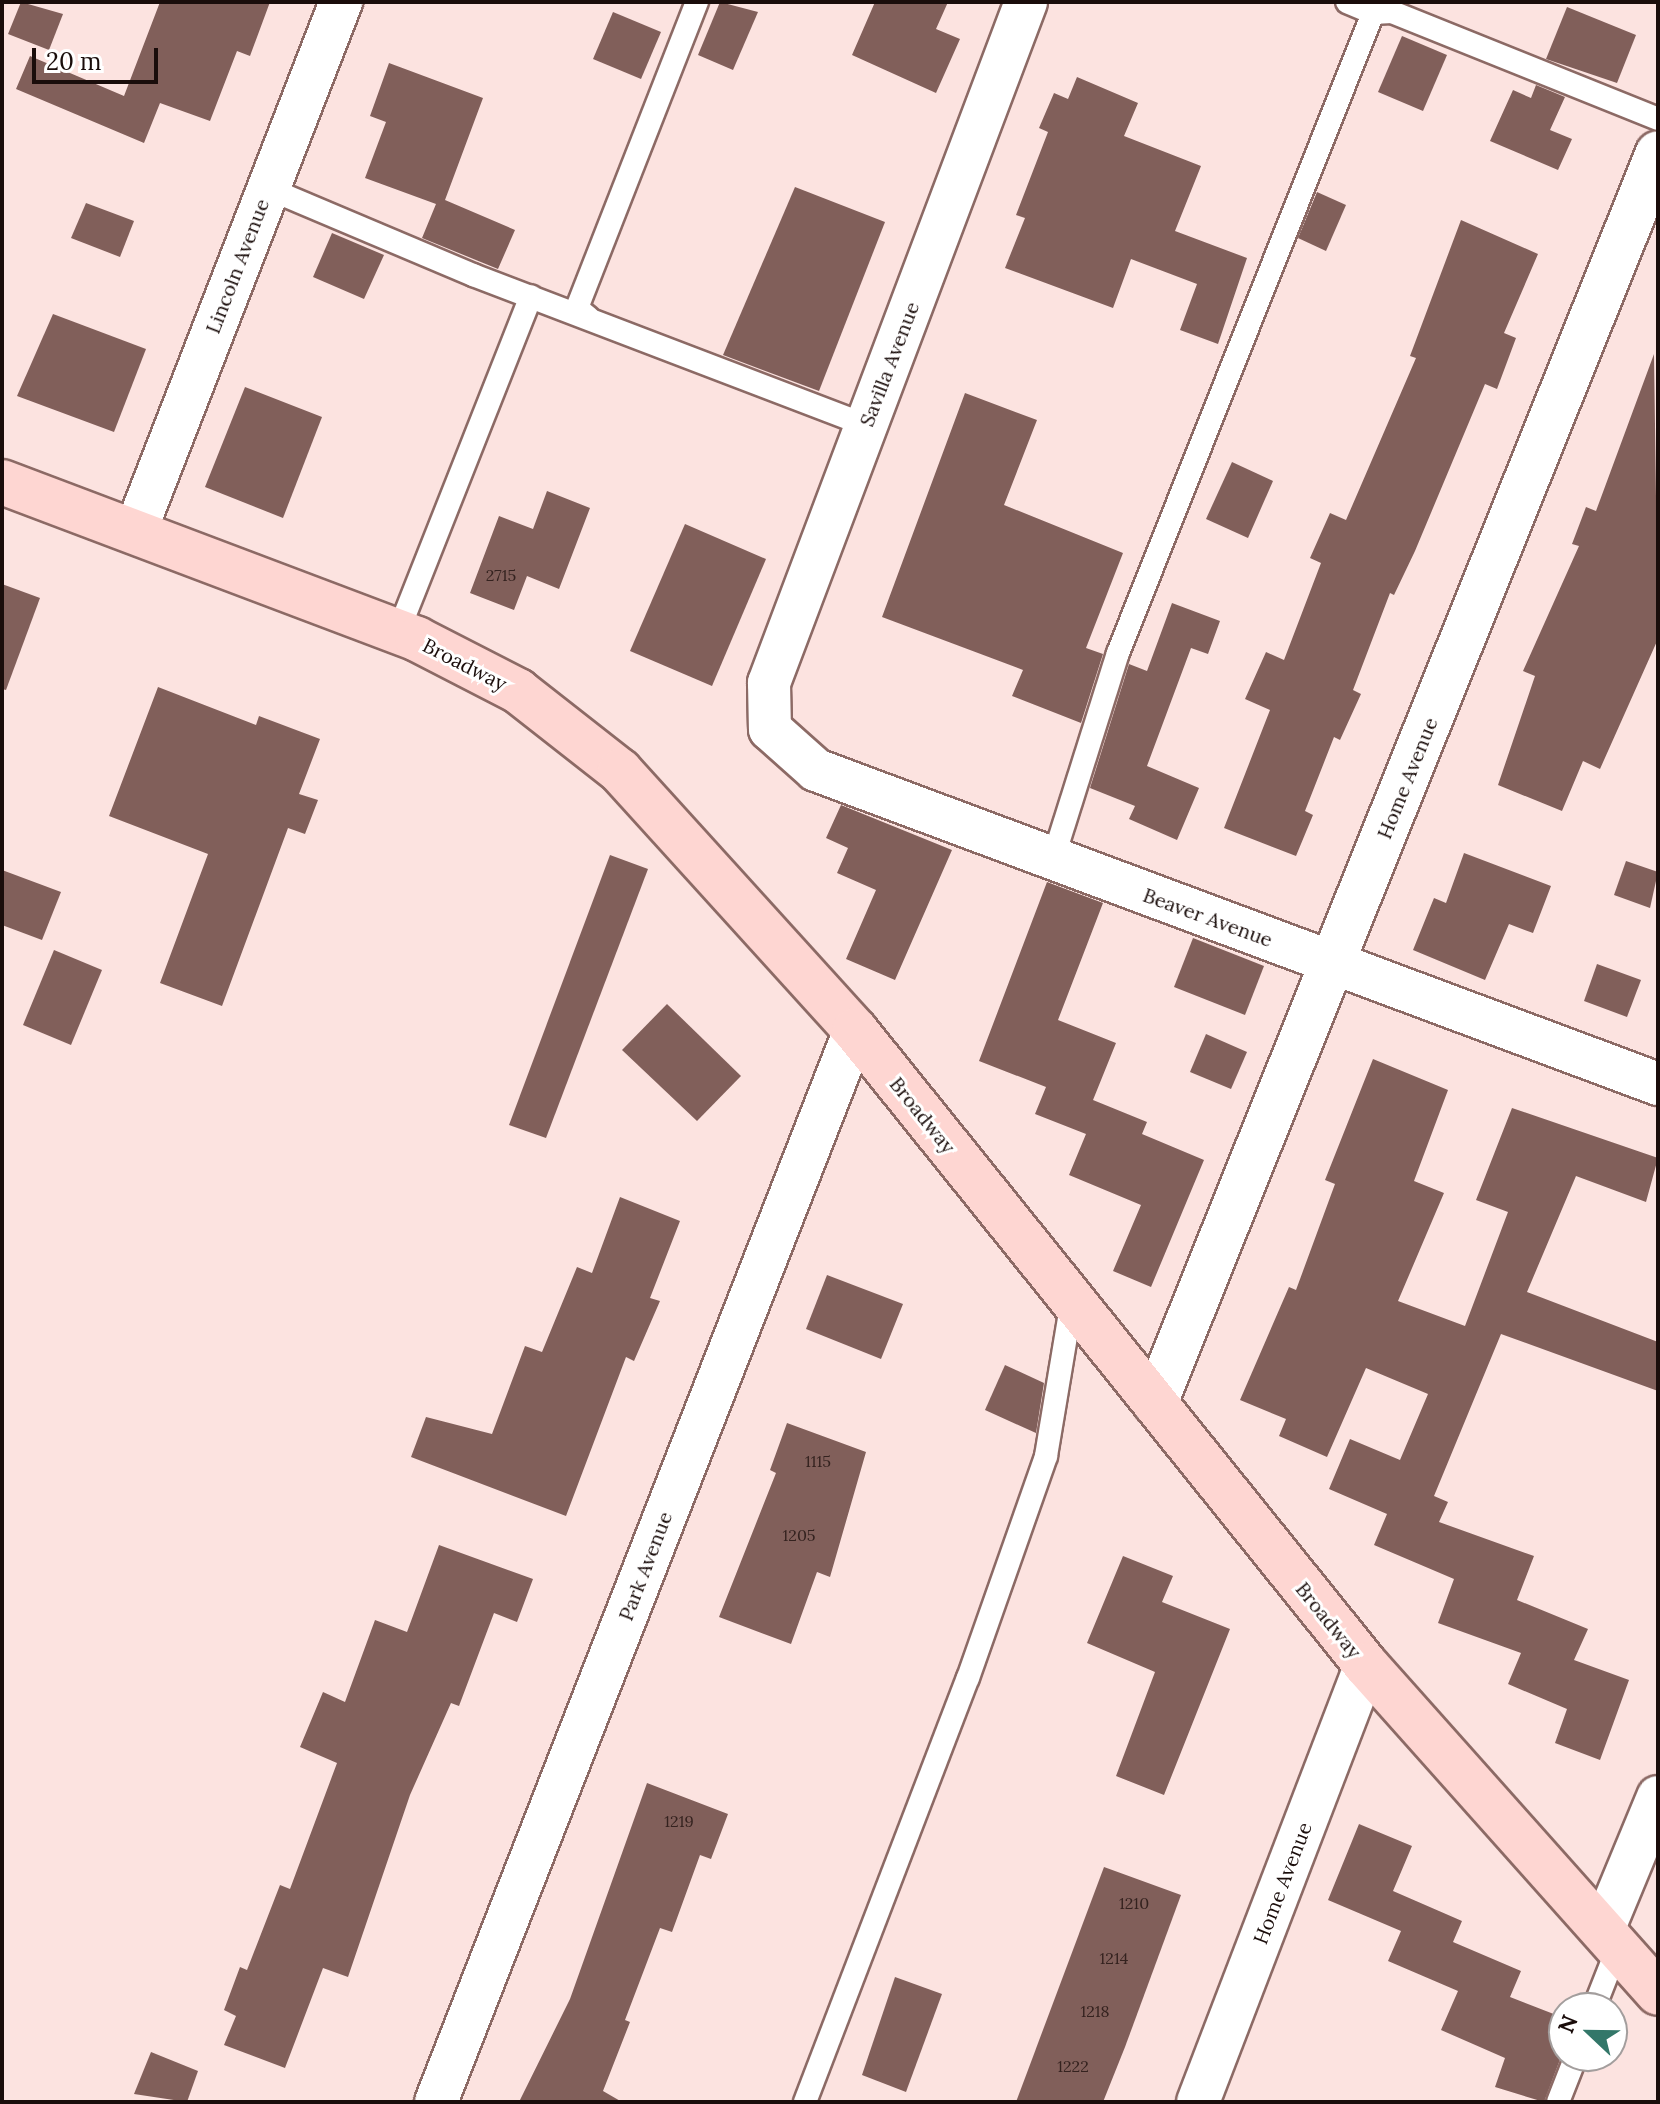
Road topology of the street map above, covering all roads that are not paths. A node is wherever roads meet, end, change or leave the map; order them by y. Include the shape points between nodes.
1 (341, 2) edge
2 (697, 2) edge
3 (1026, 2) edge
4 (1347, 2) edge
5 (1373, 13) junction
6 (1658, 119) edge
7 (1658, 153) edge
8 (267, 188) junction
9 (531, 296) junction
10 (588, 317) junction
11 (866, 425) junction
12 (2, 482) edge
13 (135, 532) junction
14 (398, 632) junction
15 (770, 729) joint
16 (1053, 859) junction
17 (1332, 963) junction
18 (855, 1030) junction
19 (1658, 1084) edge
20 (1073, 1300) junction
21 (1155, 1403) junction
22 (1366, 1665) junction
23 (1658, 1797) edge
24 (1610, 1938) junction
25 (1598, 1992) edge
26 (1658, 1993) edge
27 (1570, 2072) edge
28 (436, 2102) edge
29 (805, 2102) edge
30 (1198, 2102) edge
31 (1558, 2102) edge

1 - 8 street, Lincoln Avenue
2 - 10 lane via 577,308
3 - 11 street, Savilla Avenue
4 - 5 lane
5 - 6 lane via 1392,12
5 - 16 lane via 1118,653
7 - 17 street, Home Avenue
8 - 9 lane
8 - 13 street, Lincoln Avenue
9 - 10 lane
9 - 14 lane
10 - 11 lane
11 - 15 street, Savilla Avenue via 769,683
12 - 13 main road, Broadway
13 - 14 main road, Broadway
14 - 18 main road, Broadway via 518,691 620,771
15 - 16 street, Beaver Avenue via 816,770
16 - 17 street, Beaver Avenue
17 - 19 street, Beaver Avenue
17 - 21 street, Home Avenue
18 - 20 main road, Broadway
18 - 28 street, Park Avenue
20 - 21 main road, Broadway
20 - 29 lane via 1046,1456
21 - 22 main road, Broadway
22 - 24 main road, Broadway
22 - 30 street, Home Avenue
23 - 24 street
24 - 25 lane
24 - 26 main road, Broadway
27 - 31 lane

